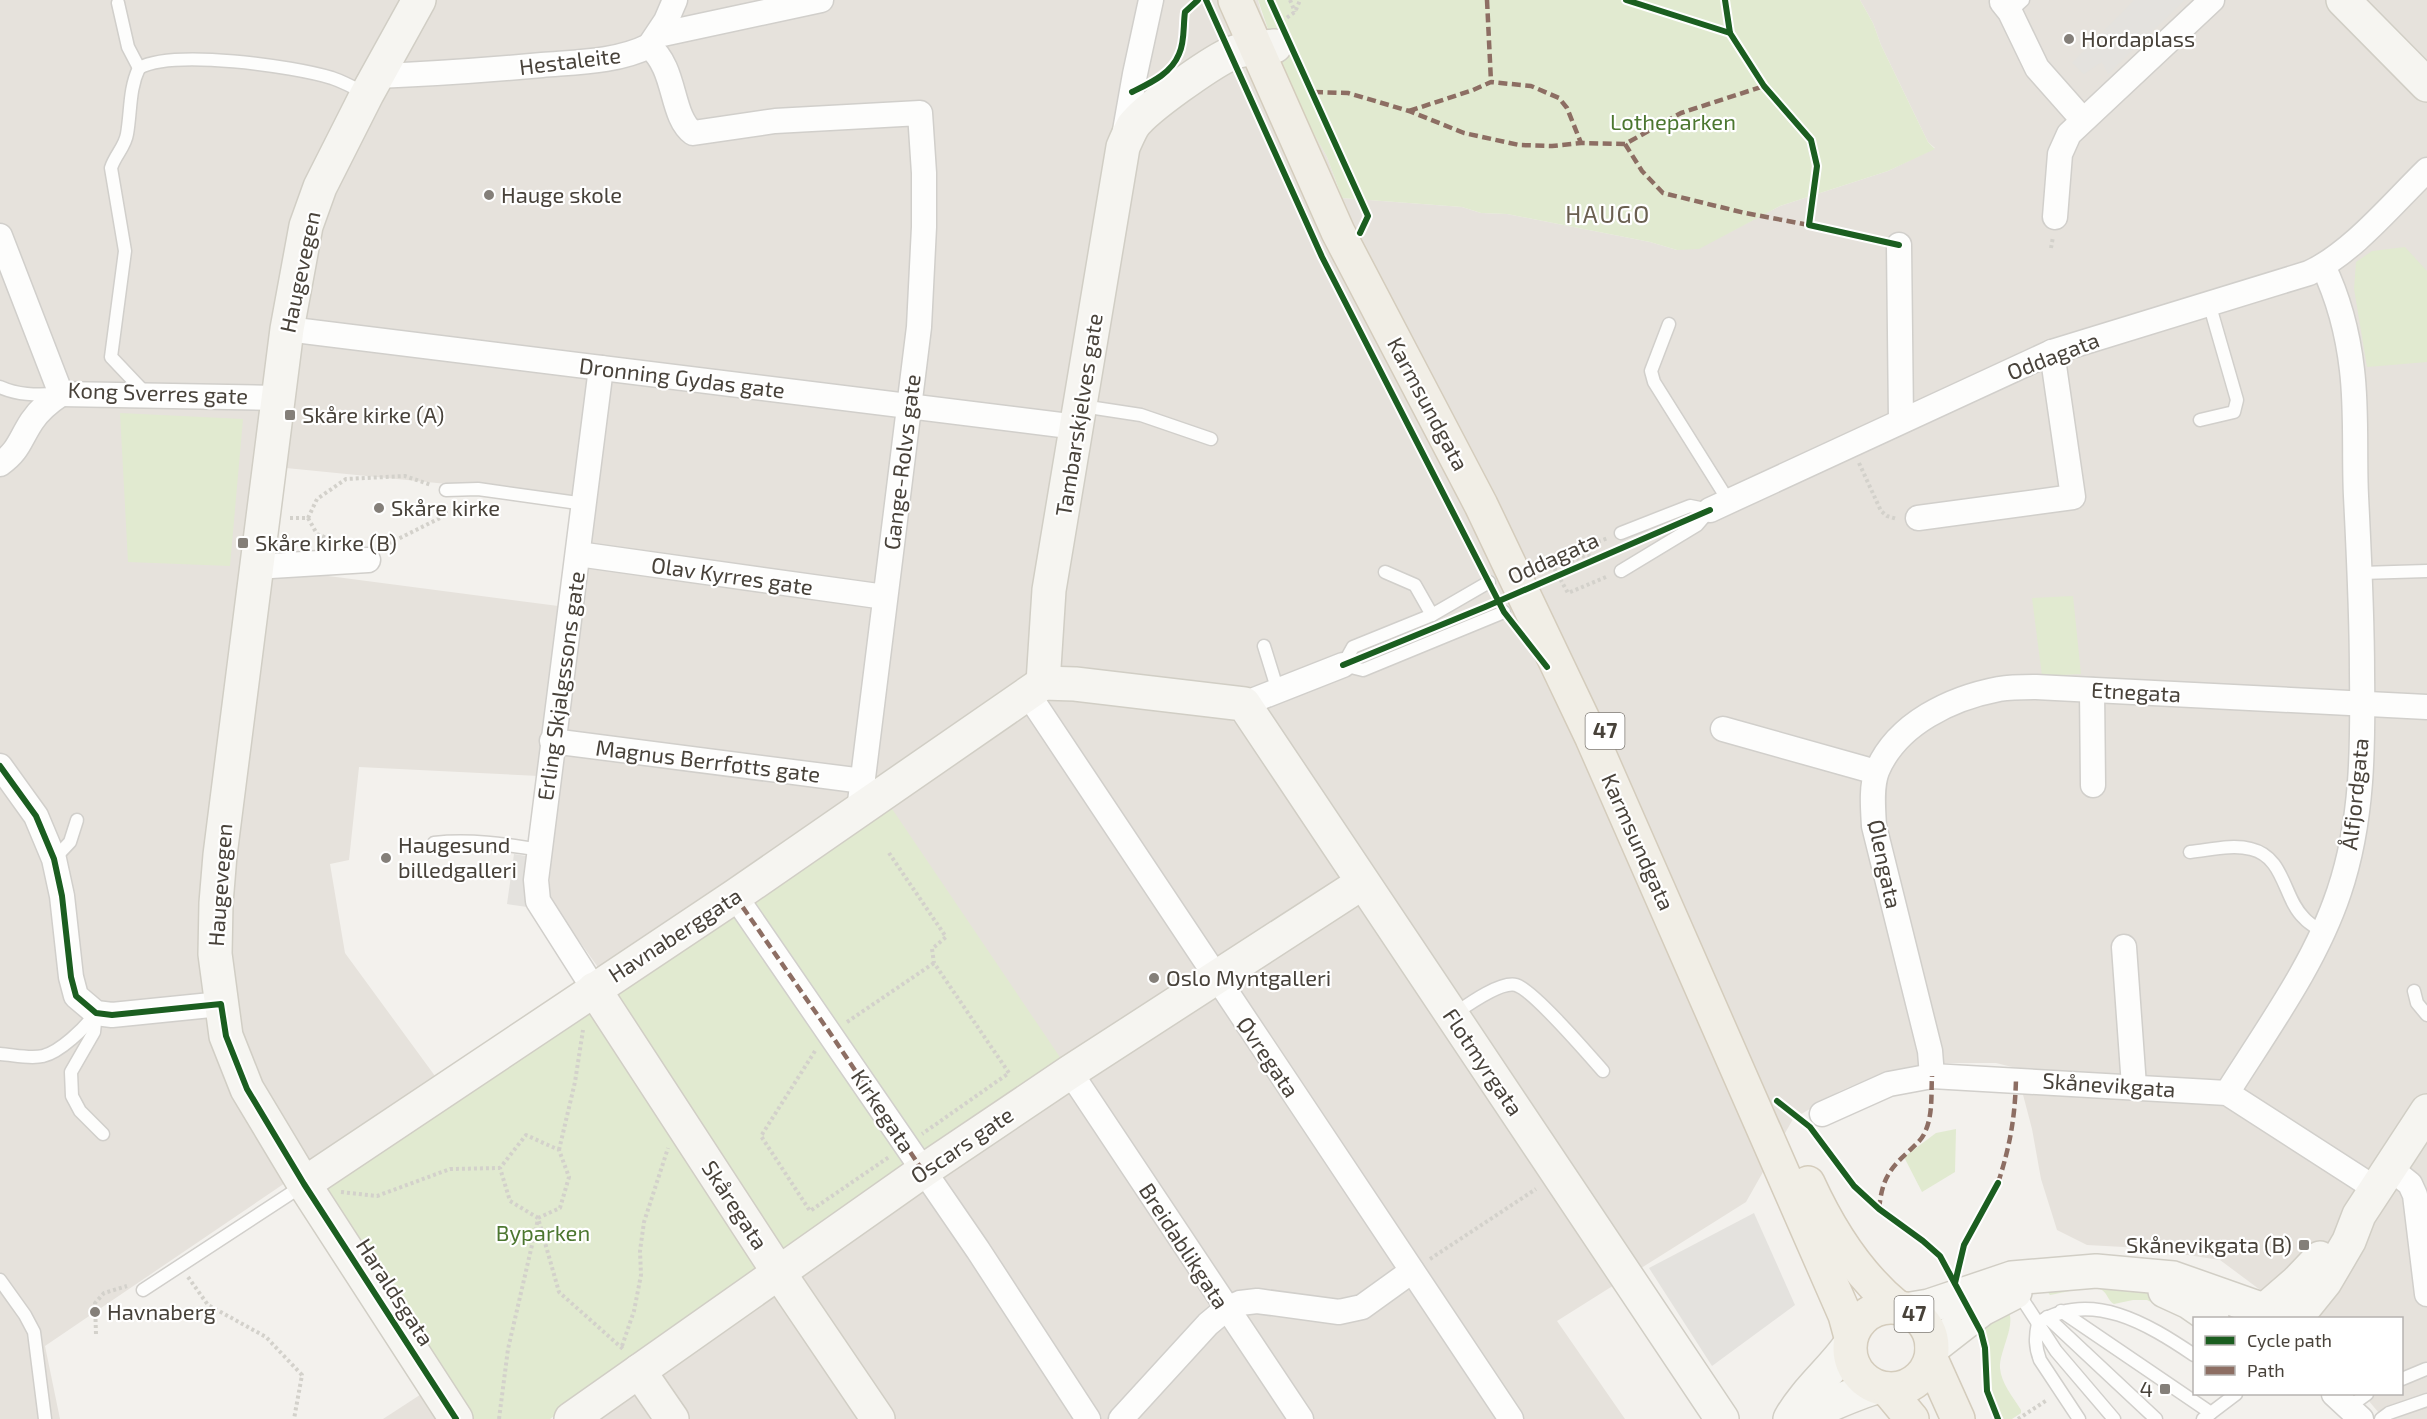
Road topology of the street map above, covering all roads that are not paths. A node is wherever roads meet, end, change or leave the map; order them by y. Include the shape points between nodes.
1 (418, 0) edge
2 (675, 0) edge
3 (821, 0) edge
4 (1151, 0) edge
5 (1234, 0) edge
6 (1255, 0) edge
7 (2212, 0) edge
8 (2343, 0) edge
9 (118, 3) dead end
10 (2012, 4) edge
11 (654, 41) junction
12 (1275, 44) junction
13 (139, 68) junction
14 (372, 85) junction
15 (2427, 85) edge
16 (920, 113) joint
17 (2083, 120) junction
18 (1123, 147) junction
19 (2427, 170) edge
20 (2055, 217) dead end
21 (0, 236) edge
22 (1899, 245) road end
23 (2323, 266) junction
24 (2209, 303) junction
25 (1669, 324) dead end
26 (287, 329) junction
27 (2052, 352) junction
28 (601, 368) junction
29 (0, 387) edge
30 (61, 394) junction
31 (147, 395) junction
32 (278, 398) junction
33 (907, 408) junction
34 (1079, 416) junction
35 (1901, 420) junction
36 (2200, 420) dead end
37 (1211, 439) dead end
38 (0, 464) edge
39 (446, 490) road end
40 (585, 504) junction
41 (1719, 505) junction
42 (1918, 518) road end
43 (1621, 533) road end
44 (373, 553) road end
45 (578, 554) junction
46 (255, 567) junction
47 (1621, 571) road end
48 (1385, 572) dead end
49 (2427, 572) edge
50 (2361, 573) junction
51 (1489, 582) dead end
52 (885, 597) junction
53 (1504, 612) dead end
54 (1432, 615) junction
55 (1264, 646) dead end
56 (1342, 665) junction
57 (1035, 689) junction
58 (2092, 690) junction
59 (1278, 691) junction
60 (1244, 704) junction
61 (2363, 704) junction
62 (2427, 706) edge
63 (1723, 729) dead end
64 (552, 741) junction
65 (0, 766) edge
66 (1876, 772) junction
67 (2093, 785) dead end
68 (861, 795) junction
69 (77, 820) dead end
70 (434, 843) dead end
71 (540, 850) junction
72 (2190, 852) dead end
73 (54, 859) junction
74 (1362, 883) junction
75 (735, 896) junction
76 (2323, 932) junction
77 (2124, 947) dead end
78 (1216, 979) junction
79 (594, 989) junction
80 (2414, 991) dead end
81 (221, 1004) junction
82 (96, 1013) junction
83 (2427, 1014) edge
84 (1452, 1016) junction
85 (0, 1054) edge
86 (1603, 1071) dead end
87 (1070, 1072) junction
88 (1932, 1076) junction
89 (2133, 1086) junction
90 (2227, 1093) junction
91 (2427, 1111) edge
92 (1822, 1114) dead end
93 (103, 1134) dead end
94 (914, 1158) junction
95 (304, 1184) junction
96 (2375, 1190) junction
97 (1412, 1272) junction
98 (779, 1273) junction
99 (2144, 1276) junction
100 (0, 1280) edge
101 (2022, 1282) junction
102 (143, 1290) road end
103 (2427, 1294) edge
104 (1226, 1309) junction
105 (1901, 1309) junction
106 (2061, 1311) junction
107 (2269, 1314) edge
108 (2210, 1317) edge
109 (2043, 1320) junction
110 (1850, 1341) junction
111 (1931, 1353) junction
112 (2193, 1354) edge
113 (630, 1359) junction
114 (2426, 1369) edge
115 (2403, 1379) edge
116 (1882, 1388) junction
117 (2235, 1395) edge
118 (2427, 1400) edge
119 (2207, 1416) edge
120 (45, 1419) edge
121 (456, 1419) edge
122 (571, 1419) edge
123 (672, 1419) edge
124 (878, 1419) edge
125 (1088, 1419) edge
126 (1121, 1419) edge
127 (1301, 1419) edge
128 (1511, 1419) edge
129 (1722, 1419) edge
130 (1792, 1419) edge
131 (1912, 1419) edge
132 (1958, 1419) edge
133 (2079, 1419) edge
134 (2114, 1419) edge
135 (2156, 1419) edge
136 (2381, 1419) edge

1 - 14 street, Haugevegen
2 - 11 street
3 - 11 street
4 - 18 street, Tambarskjelves gate
5 - 12 main road, Karmsundgata / 47
6 - 12 main road, Karmsundgata / 47
7 - 17 street
8 - 15 street
9 - 13 lane via 128,47
10 - 17 street via 2037,68
11 - 14 street, Hestaleite via 636,53 598,60 440,74
11 - 16 street, Hestaleite via 684,123 693,133 775,121
12 - 18 street, Tambarskjelves gate via 1230,54 1191,79 1134,126
12 - 105 main road, Karmsundgata / 47 via 1360,233 1583,682 1810,1188 1852,1260 1877,1291
12 - 110 main road, Karmsundgata / 47 via 1338,232 1481,505 1592,738 1845,1315
13 - 14 lane via 150,62 176,60 253,63
13 - 31 lane via 132,81 127,135 111,168 125,251 111,357
14 - 26 street, Haugevegen via 320,187 306,226
16 - 33 street, Gange-Rolvs gate via 924,227 919,327
17 - 20 street via 2069,134 2060,154
18 - 34 street, Tambarskjelves gate
19 - 23 street, Oddagata
21 - 30 street, Kong Sverres gate
22 - 35 street
23 - 24 street, Oddagata
23 - 50 street, Ålfjordgata via 2335,291 2352,370
24 - 27 street, Oddagata
24 - 36 lane via 2237,400 2234,412
25 - 41 lane via 1651,371 1654,382
26 - 28 street, Dronning Gydas gate
26 - 32 street, Haugevegen
27 - 35 street, Oddagata
27 - 42 street via 2073,497
28 - 33 street, Dronning Gydas gate
28 - 40 street, Erling Skjalgssons gate
29 - 30 lane via 30,395
30 - 31 street, Kong Sverres gate
30 - 38 street via 39,412 12,456
31 - 32 street, Kong Sverres gate
32 - 46 street, Haugevegen
33 - 34 street, Dronning Gydas gate
33 - 52 street, Gange-Rolvs gate
34 - 37 lane via 1141,416
34 - 57 street, Tambarskjelves gate
35 - 41 street, Oddagata
39 - 40 lane via 478,489
40 - 45 street, Erling Skjalgssons gate
41 - 43 lane via 1690,506
41 - 47 lane via 1697,525
44 - 46 street
45 - 52 street, Olav Kyrres gate
45 - 64 street, Erling Skjalgssons gate
46 - 81 street, Haugevegen via 216,903 215,954
48 - 54 lane via 1415,585
49 - 50 lane
50 - 61 street, Ålfjordgata
51 - 54 lane
52 - 68 street, Gange-Rolvs gate
53 - 56 lane via 1363,670
54 - 56 lane via 1353,647
55 - 59 lane
56 - 59 street
57 - 60 street via 1075,684
57 - 68 street, Havnaberggata
57 - 78 street, Øvregata
58 - 61 street, Etnegata
58 - 66 street, Etnegata via 2002,688 1969,696 1940,708 1910,729 1890,748
58 - 67 street
59 - 60 street
60 - 74 street, Flotmyrgata
61 - 62 street, Etnegata
61 - 76 street, Ålfjordgata via 2358,807 2351,850
63 - 66 street
64 - 68 street, Magnus Berrføtts gate
64 - 71 street, Erling Skjalgssons gate
65 - 73 street via 36,816
66 - 88 street, Ølengata via 1874,826 1930,1051
68 - 75 street, Havnaberggata
69 - 73 lane via 70,842
70 - 71 lane via 499,843
71 - 79 street, Erling Skjalgssons gate via 538,901
72 - 76 lane via 2233,847 2264,854 2275,864 2302,918
73 - 82 street via 76,996
74 - 78 street, Oscars gate
74 - 84 street, Flotmyrgata
75 - 79 street, Havnaberggata
75 - 94 street, Kirkegata
76 - 90 street, Ålfjordgata
77 - 89 street
78 - 87 street, Oscars gate
78 - 97 street, Øvregata
79 - 95 street, Havnaberggata
79 - 98 street, Skåregata
80 - 83 lane via 2417,1003
81 - 82 street via 112,1015
81 - 95 street, Haugevegen via 226,1036 247,1089
82 - 85 lane via 85,1028 45,1056
82 - 93 lane via 94,1032 71,1072 72,1096 80,1111
84 - 86 lane via 1501,987 1516,985 1532,996
84 - 129 street, Flotmyrgata
87 - 94 street, Oscars gate
87 - 104 street, Breidablikgata
88 - 89 street, Skånevikgata
88 - 92 street, Skånevikgata via 1889,1084
89 - 90 street, Skånevikgata
90 - 96 street, Skånevikgata
91 - 96 street
94 - 98 street, Oscars gate
94 - 125 street, Kirkegata
95 - 102 lane
95 - 121 street, Haraldsgata
96 - 103 street, Skånevikgata via 2410,1184 2415,1195
96 - 107 street via 2325,1281
97 - 104 street via 1362,1307 1339,1312 1257,1301
97 - 128 street, Øvregata
98 - 113 street, Oscars gate
98 - 124 street, Skåregata
99 - 101 street via 2070,1272
99 - 107 street via 2173,1278
99 - 108 street
100 - 120 lane via 34,1332
101 - 105 street
101 - 109 lane
101 - 111 street via 1982,1309
104 - 126 street
104 - 127 street, Breidablikgata
105 - 110 main road, 47 via 1885,1307 1863,1317
105 - 111 main road, 47 via 1921,1321 1931,1338
106 - 109 lane
106 - 112 lane via 2091,1308 2119,1314
106 - 119 lane
109 - 133 lane via 2035,1336 2040,1360
109 - 134 lane via 2056,1351
109 - 135 lane
110 - 116 main road, 47 via 1850,1356 1859,1375
110 - 130 street via 1836,1364 1797,1406
111 - 116 main road, 47 via 1915,1382
111 - 132 main road, 47
113 - 122 street, Oscars gate
113 - 123 street
114 - 115 lane
116 - 130 street via 1856,1393
116 - 131 main road, 47
117 - 119 lane
118 - 136 lane

